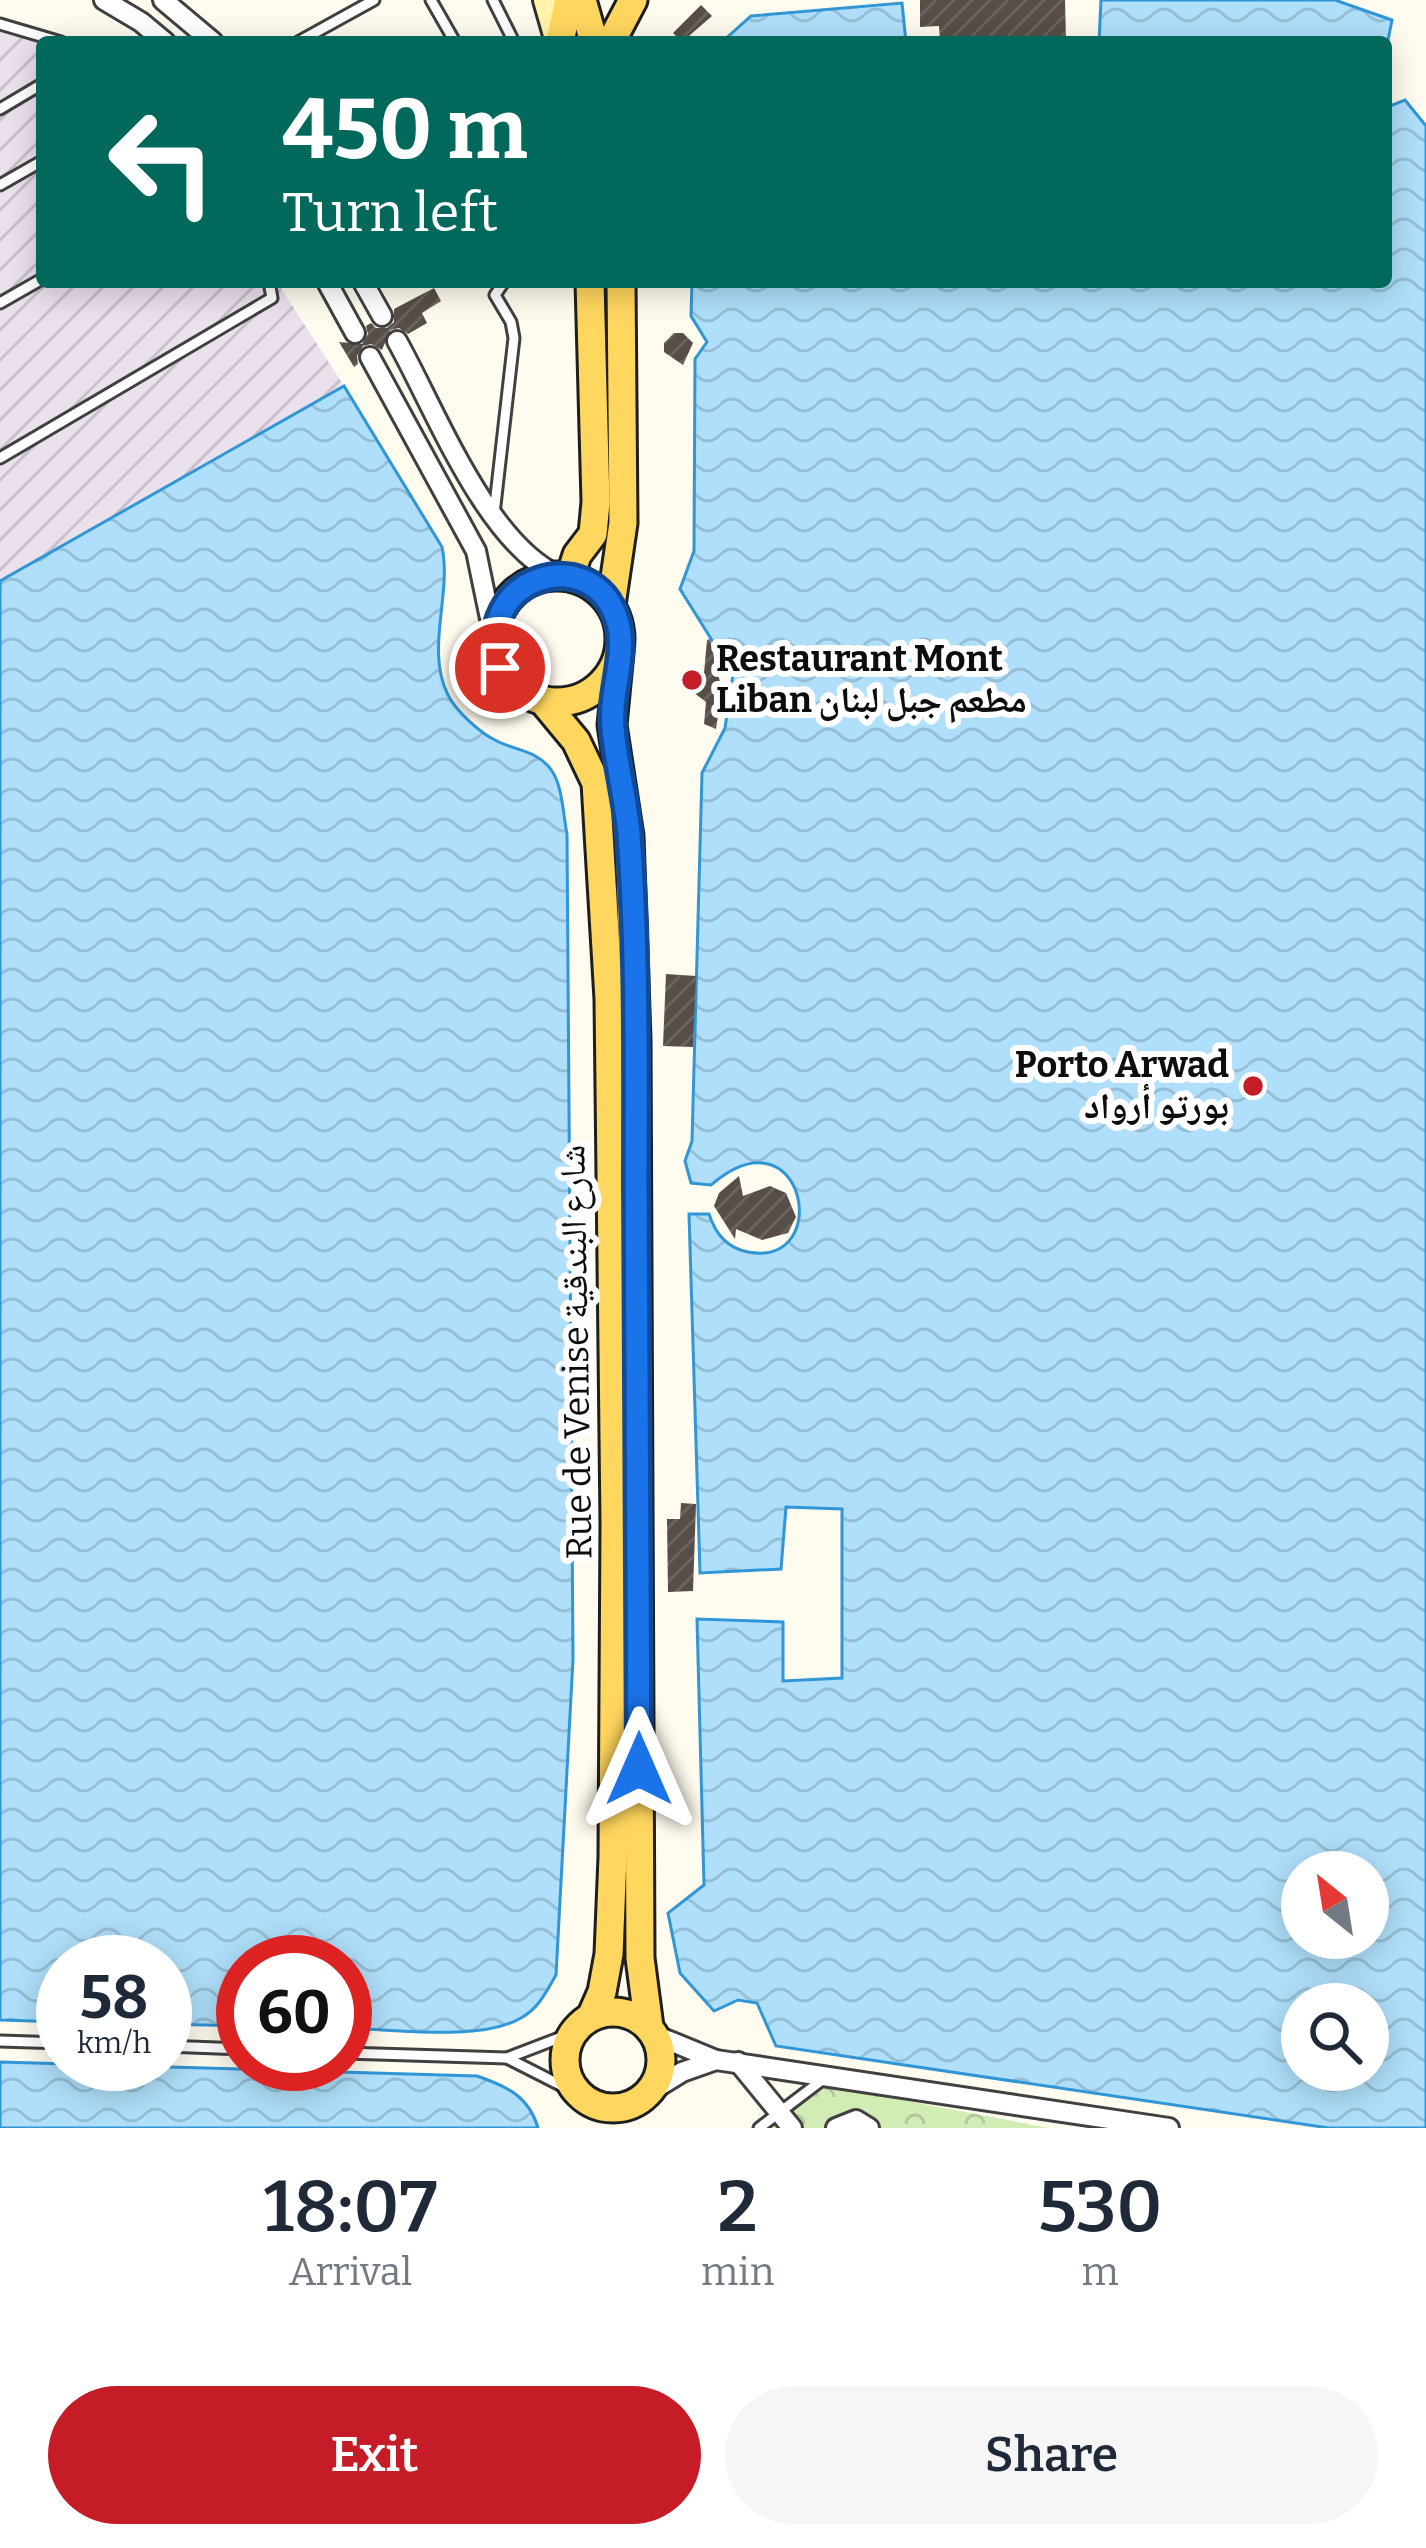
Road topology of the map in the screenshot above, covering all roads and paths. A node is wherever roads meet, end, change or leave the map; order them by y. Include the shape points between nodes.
1 (104, 0) edge
2 (163, 0) edge
3 (374, 0) edge
4 (431, 0) edge
5 (493, 0) edge
6 (546, 0) edge
7 (569, 0) edge
8 (582, 0) edge
9 (633, 0) edge
10 (0, 24) edge
11 (41, 36) edge
12 (157, 36) edge
13 (206, 36) edge
14 (309, 36) edge
15 (452, 36) edge
16 (508, 36) edge
17 (557, 36) edge
18 (560, 36) edge
19 (592, 36) edge
20 (614, 36) edge
21 (36, 88) edge
22 (0, 109) edge
23 (36, 164) edge
24 (0, 185) edge
25 (36, 282) edge
26 (270, 288) edge
27 (330, 288) edge
28 (366, 288) edge
29 (500, 288) edge
30 (590, 288) edge
31 (621, 288) edge
32 (0, 303) edge
33 (382, 316) dead end
34 (355, 333) dead end
35 (397, 341) dead end
36 (370, 357) dead end
37 (0, 458) edge
38 (494, 519) junction
39 (565, 576) junction
40 (611, 605) junction
41 (494, 634) junction
42 (619, 653) junction
43 (542, 700) junction
44 (582, 2025) junction
45 (652, 2031) junction
46 (0, 2041) edge
47 (36, 2042) edge
48 (372, 2054) edge
49 (507, 2058) junction
50 (716, 2060) junction
51 (738, 2062) junction
52 (826, 2077) junction
53 (646, 2095) junction
54 (583, 2108) edge
55 (777, 2112) junction
56 (631, 2128) edge
57 (759, 2128) edge
58 (792, 2128) edge
59 (836, 2128) edge
60 (869, 2128) edge
61 (1169, 2128) edge

1 - 12 street
2 - 13 street
3 - 14 lane
4 - 15 lane
5 - 16 lane
6 - 17 main road
7 - 18 main road
8 - 19 main road
9 - 20 main road
10 - 11 lane
21 - 22 lane
23 - 24 lane
25 - 32 lane
26 - 37 lane via 272,298
27 - 34 street
28 - 33 street
29 - 38 lane via 495,295 514,338
30 - 39 main road via 596,502 592,534
31 - 40 main road via 623,523
35 - 38 street
36 - 41 street via 476,551
38 - 39 street via 530,560
39 - 40 main road
39 - 41 main road via 515,592
40 - 42 main road
41 - 43 main road via 510,682
42 - 43 main road via 611,672 581,698
42 - 45 main road, Rue de Venise شارع البندقية via 612,725 629,836 636,1039 640,1958
43 - 44 main road, Rue de Venise شارع البندقية via 576,741 596,783 608,999 613,1857 602,1992
44 - 45 main road via 622,2012
44 - 49 lane
44 - 54 main road via 564,2059
45 - 50 street
45 - 53 main road via 661,2066
46 - 47 lane
48 - 49 lane
49 - 54 lane
50 - 51 street
50 - 53 street
51 - 52 street
51 - 55 street
52 - 55 lane
52 - 61 street
53 - 54 main road via 615,2108
53 - 56 main road
55 - 57 lane
55 - 58 street
59 - 60 street via 856,2120

